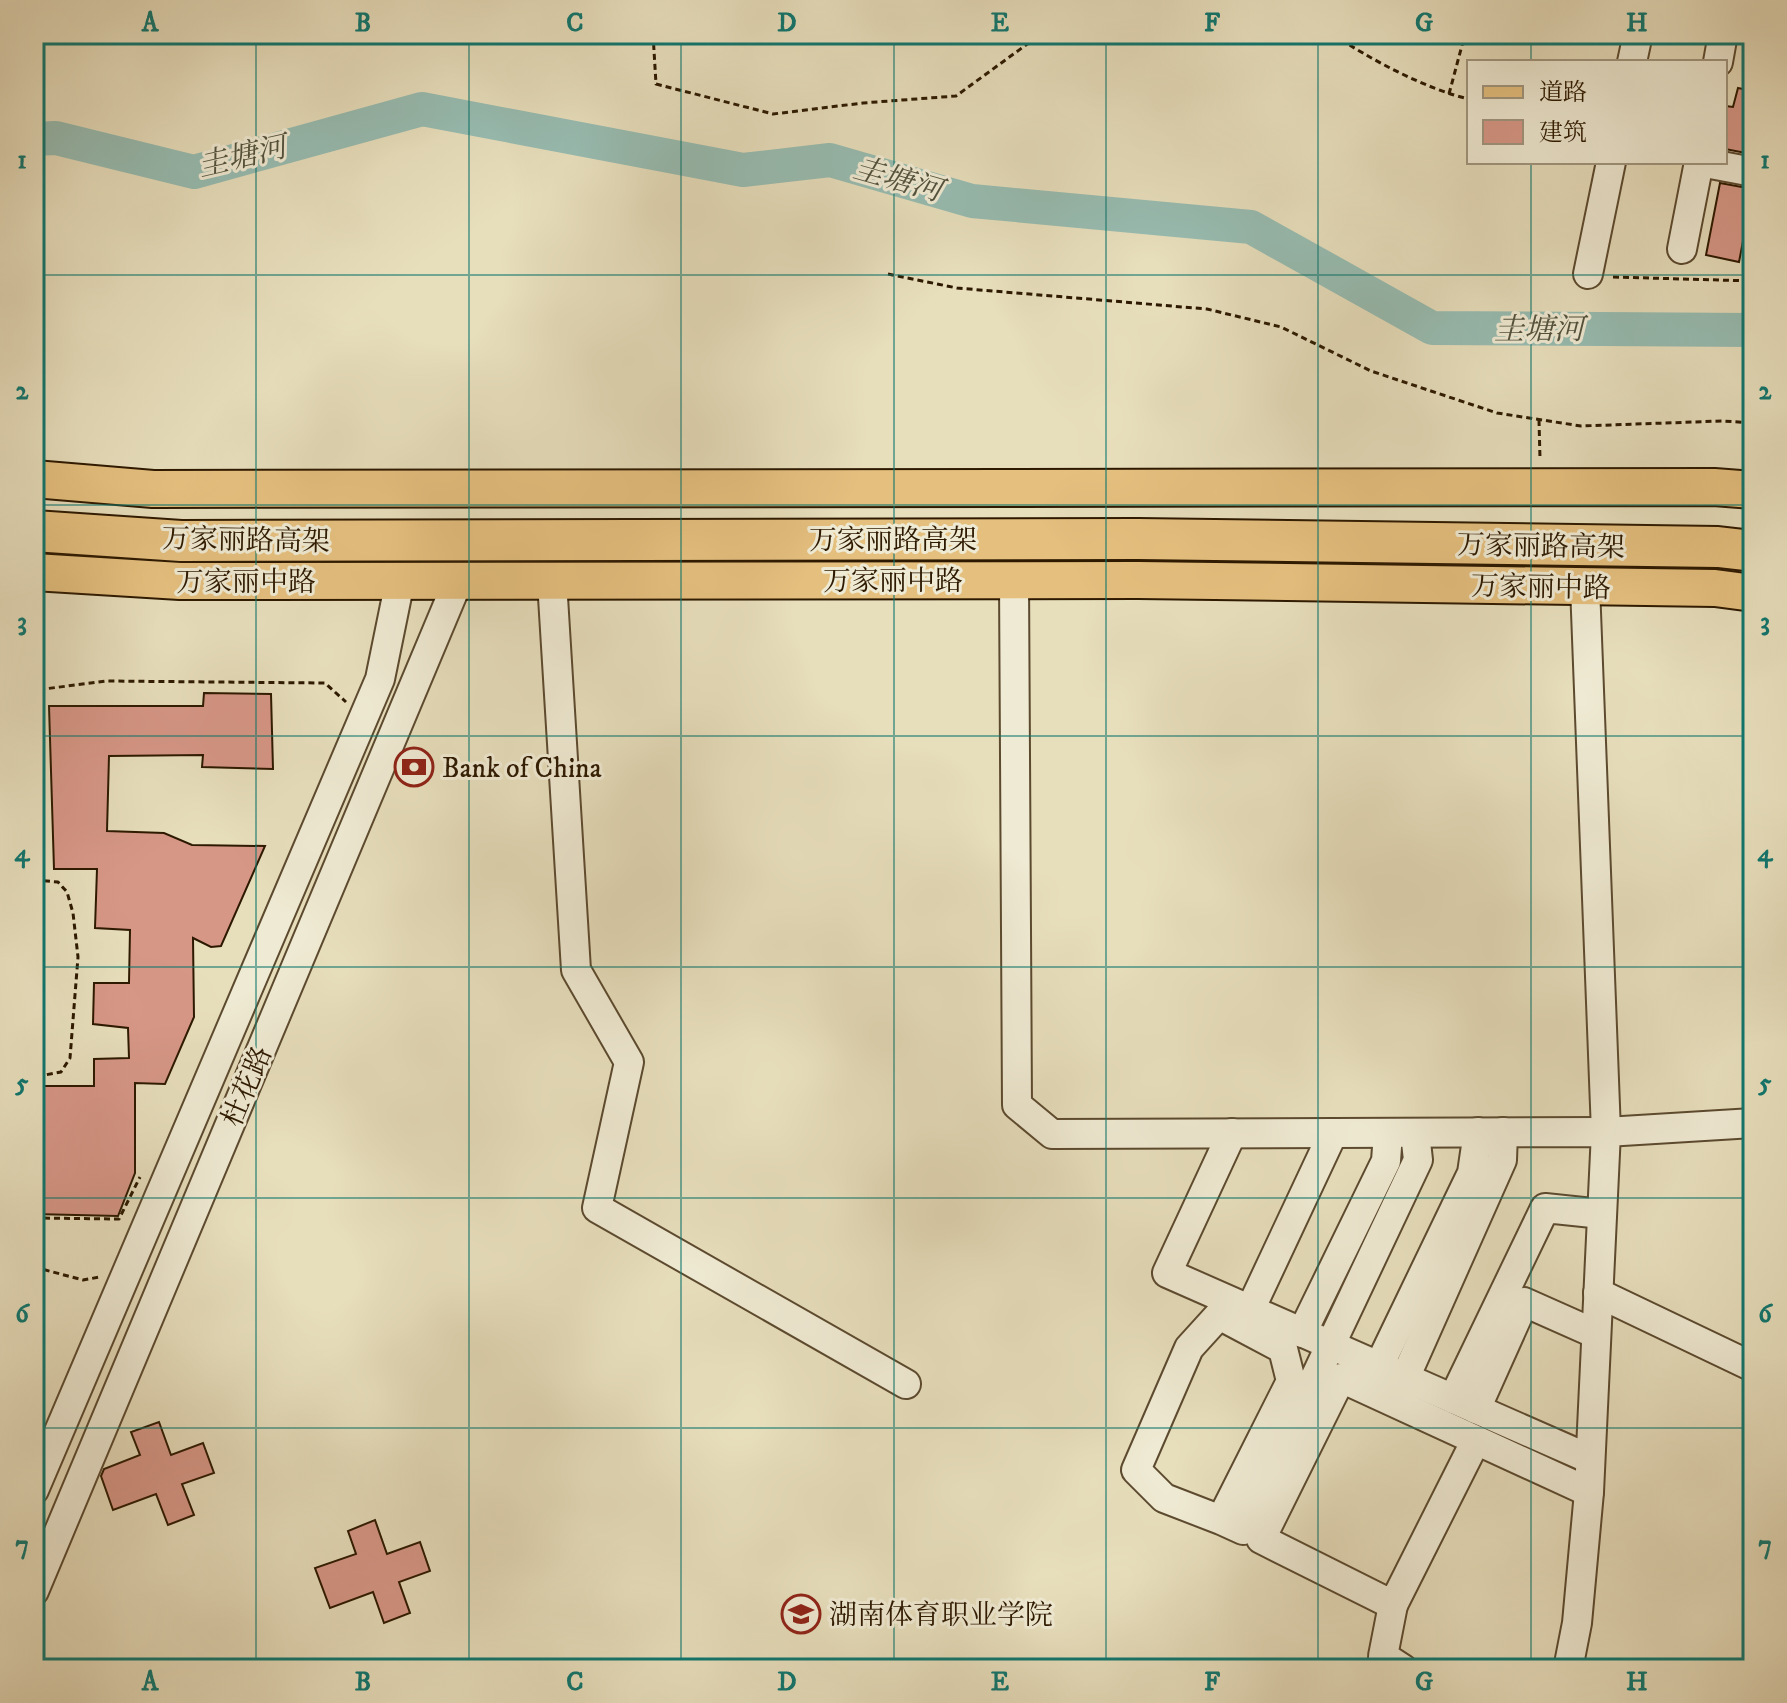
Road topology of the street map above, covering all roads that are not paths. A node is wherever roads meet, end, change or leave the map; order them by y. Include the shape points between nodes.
1 (1638, 34) edge
2 (1723, 34) edge
3 (1632, 60) edge
4 (1718, 60) edge
5 (1611, 164) edge
6 (1699, 164) edge
7 (1710, 164) edge
8 (1753, 172) edge
9 (1682, 249) dead end
10 (1588, 274) road end
11 (34, 479) edge
12 (1753, 490) edge
13 (34, 504) edge
14 (1753, 524) edge
15 (34, 531) edge
16 (1753, 551) edge
17 (34, 572) edge
18 (1014, 580) junction
19 (400, 581) junction
20 (458, 581) junction
21 (552, 581) junction
22 (1585, 586) junction
23 (1753, 593) edge
24 (1753, 1123) edge
25 (1490, 1132) junction
26 (1606, 1132) junction
27 (1232, 1133) junction
28 (1333, 1133) junction
29 (1402, 1133) junction
30 (1602, 1214) junction
31 (1598, 1293) junction
32 (1514, 1298) junction
33 (1250, 1310) junction
34 (1302, 1333) junction
35 (1596, 1334) junction
36 (1330, 1345) junction
37 (1379, 1366) junction
38 (1753, 1367) edge
39 (1405, 1378) junction
40 (906, 1384) dead end
41 (1464, 1404) junction
42 (1476, 1440) junction
43 (1590, 1459) junction
44 (34, 1490) edge
45 (1589, 1492) junction
46 (1241, 1530) junction
47 (34, 1591) edge
48 (1393, 1605) junction
49 (1403, 1669) edge
50 (1568, 1669) edge

1 - 3 street
2 - 4 street
5 - 10 street
6 - 9 street
7 - 8 street
11 - 12 main road via 153,489
13 - 14 highway, 万家丽路高架 via 182,514 1139,512
15 - 16 highway, 万家丽路高架 via 181,541 1138,539
17 - 19 main road, 万家丽中路 via 180,581
18 - 21 main road, 万家丽中路
18 - 22 main road, 万家丽中路
18 - 27 street via 1017,1105 1052,1134
19 - 20 main road, 万家丽中路
19 - 44 street, 杜花路 via 380,679
20 - 21 main road, 万家丽中路
20 - 47 street, 杜花路
21 - 40 street via 576,970 629,1062 597,1208
22 - 23 main road, 万家丽中路
22 - 26 street
24 - 26 street
25 - 26 street
25 - 29 street
25 - 37 street
25 - 39 street via 1502,1160
26 - 30 street
27 - 28 street
27 - 33 street via 1167,1273
28 - 29 street
28 - 33 street
29 - 34 street
29 - 36 street via 1418,1160
30 - 31 street
30 - 32 street via 1545,1208
31 - 35 street
31 - 38 street
32 - 35 street
32 - 41 street
33 - 34 street
34 - 36 street
35 - 43 street
36 - 37 street
36 - 46 street
37 - 39 street
39 - 41 street
41 - 43 street
42 - 45 street
42 - 46 street via 1341,1378
42 - 48 street
43 - 45 street
45 - 50 street
46 - 46 street via 1291,1381 1283,1349 1219,1315 1189,1348 1136,1470 1164,1498
46 - 48 street
48 - 49 street via 1383,1656

